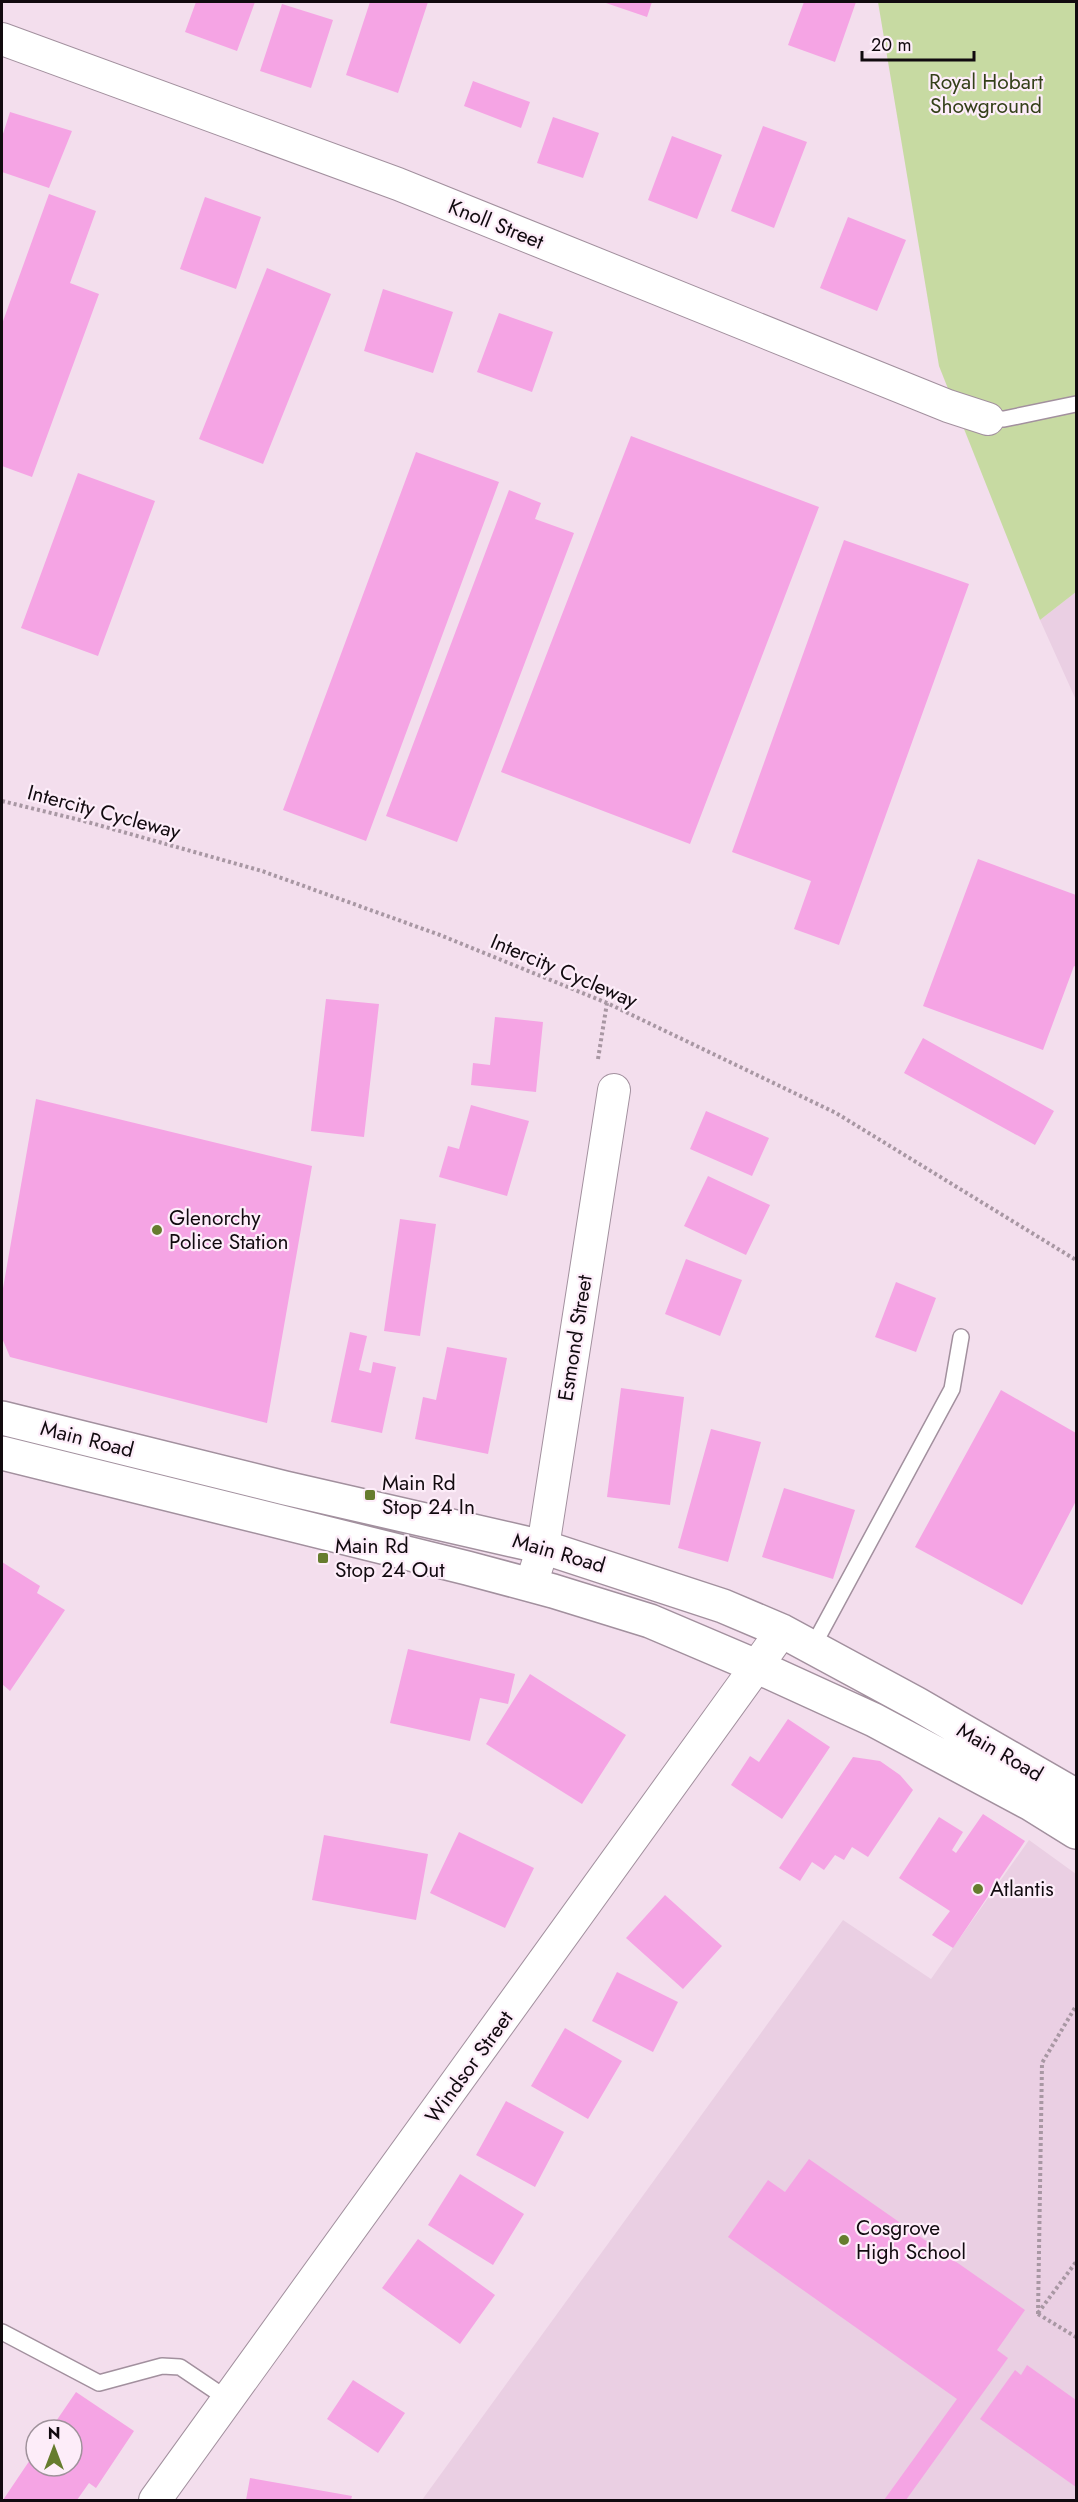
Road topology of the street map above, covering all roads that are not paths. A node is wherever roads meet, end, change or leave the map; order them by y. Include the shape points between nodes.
1 (2, 39) edge
2 (1077, 404) edge
3 (988, 419) joint
4 (614, 1090) road end
5 (961, 1337) dead end
6 (2, 1418) edge
7 (2, 1453) edge
8 (543, 1546) junction
9 (531, 1585) junction
10 (782, 1631) junction
11 (812, 1648) junction
12 (758, 1667) junction
13 (1077, 1796) edge
14 (1077, 1832) edge
15 (2, 2332) edge
16 (229, 2400) junction
17 (156, 2500) edge

1 - 3 street, Knoll Street via 398,184
2 - 3 lane
4 - 8 street, Esmond Street
5 - 11 lane via 952,1389
6 - 8 main road, Main Road
7 - 9 main road, Main Road
8 - 9 street, Esmond Street
8 - 10 main road, Main Road via 723,1606
9 - 12 main road, Main Road via 650,1621
10 - 11 main road, Main Road
10 - 12 street, Windsor Street
11 - 13 main road, Main Road
12 - 14 main road, Main Road via 874,1720
12 - 16 street, Windsor Street
15 - 16 lane via 99,2383 162,2366 180,2367
16 - 17 street, Windsor Street

